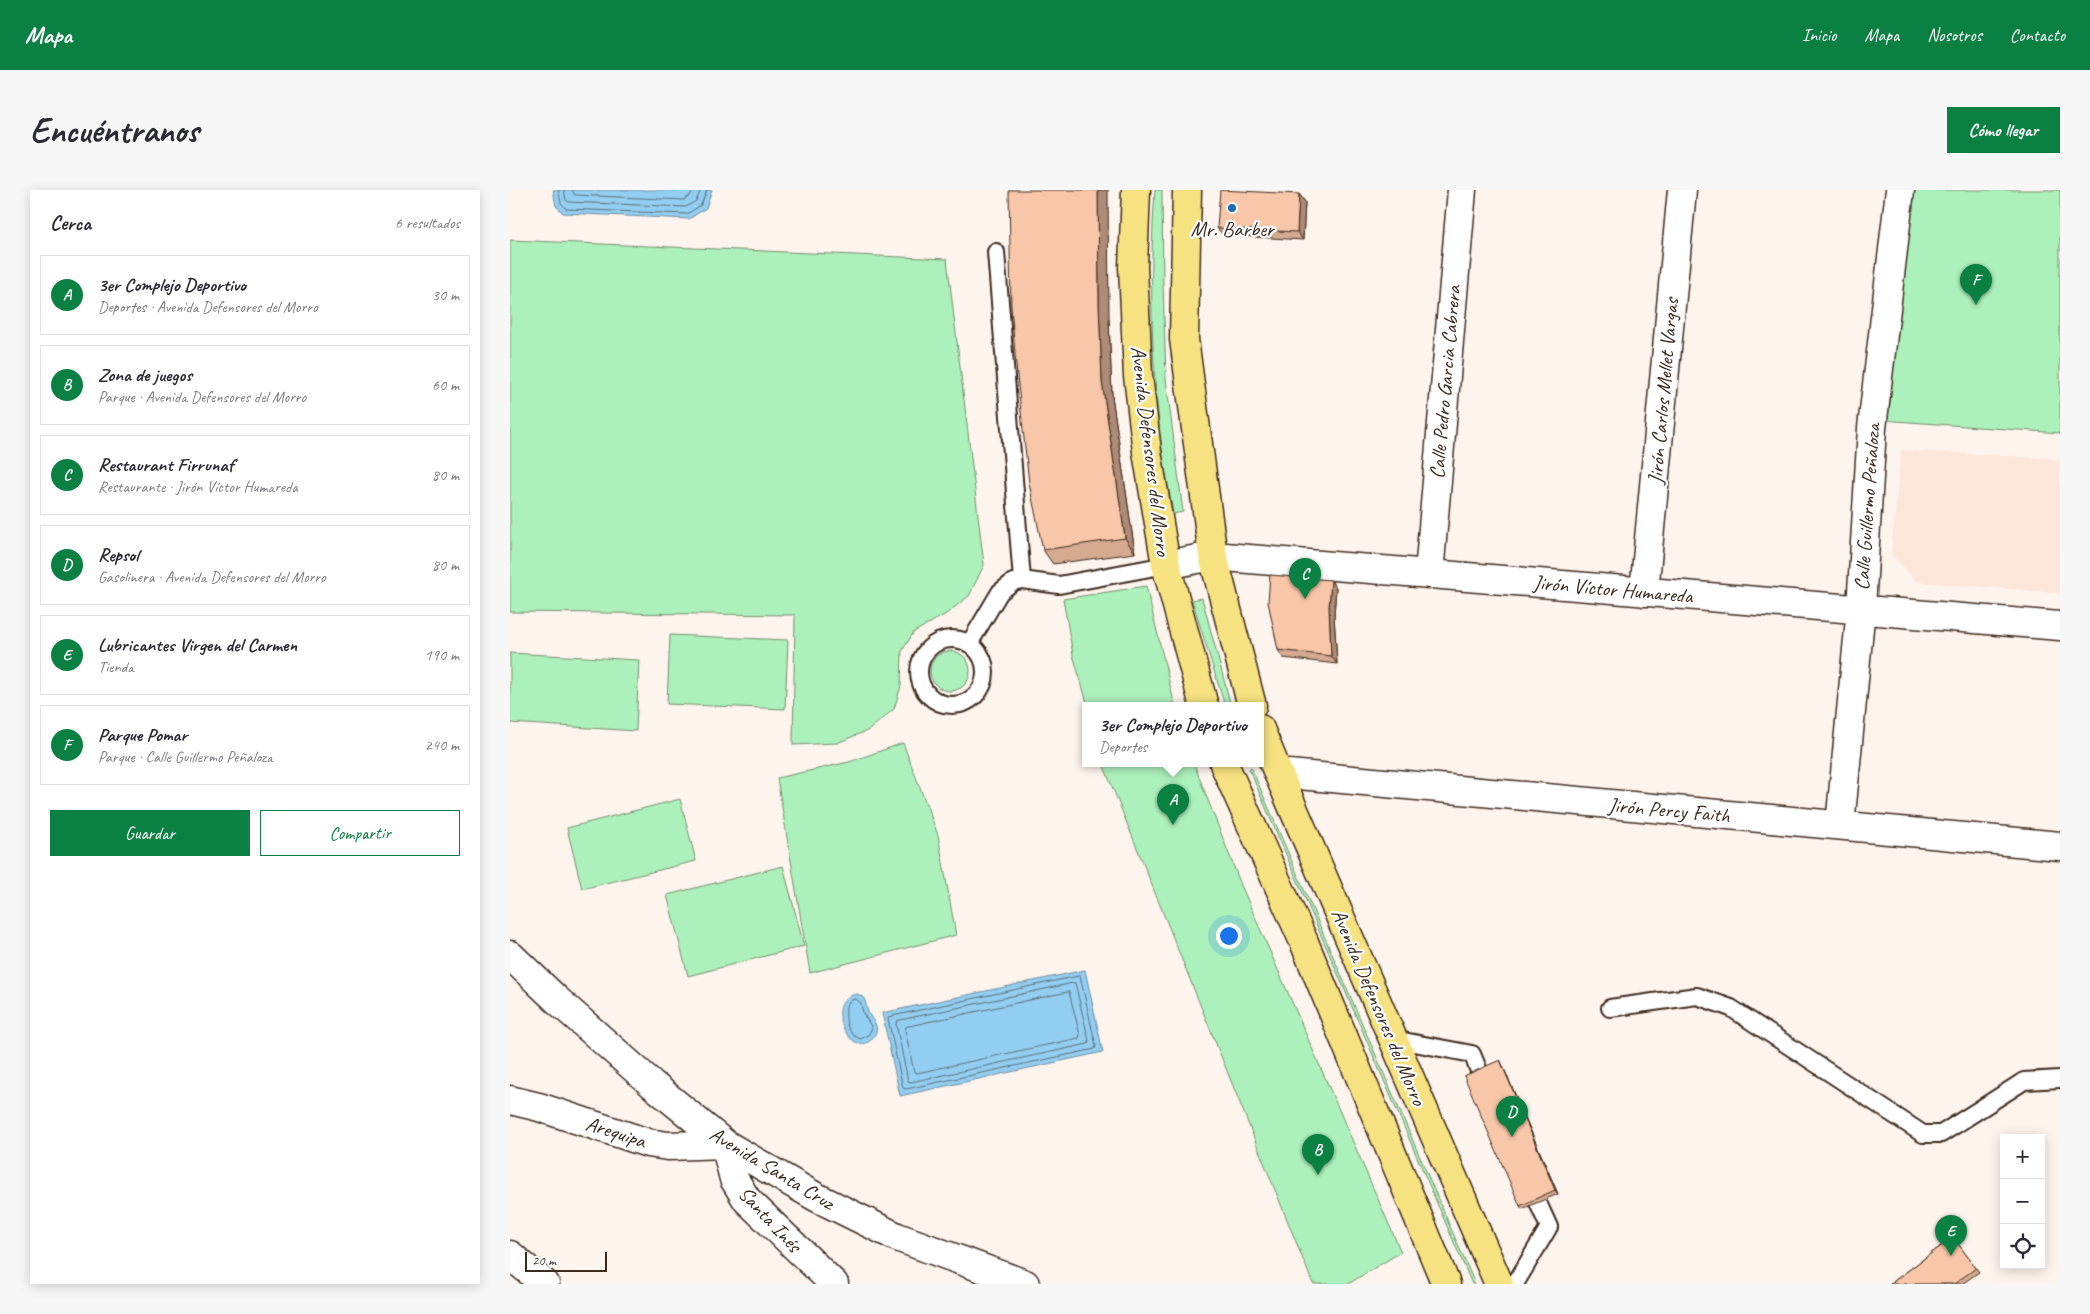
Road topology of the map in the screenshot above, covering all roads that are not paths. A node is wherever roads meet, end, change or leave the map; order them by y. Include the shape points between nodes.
1 (1136, 190) edge
2 (1187, 190) edge
3 (1462, 190) edge
4 (1682, 190) edge
5 (1900, 190) edge
6 (996, 252) dead end
7 (1213, 556) junction
8 (1166, 565) junction
9 (1429, 574) junction
10 (1022, 580) junction
11 (1644, 592) junction
12 (1861, 608) junction
13 (2060, 626) edge
14 (969, 644) junction
15 (1203, 702) edge
16 (1251, 702) edge
17 (1264, 739) edge
18 (1225, 767) edge
19 (1278, 773) junction
20 (1840, 825) junction
21 (2060, 846) edge
22 (510, 955) edge
23 (1610, 1008) dead end
24 (1393, 1039) junction
25 (2060, 1079) edge
26 (510, 1100) edge
27 (1492, 1100) edge
28 (725, 1144) junction
29 (1525, 1173) edge
30 (517, 1268) edge
31 (545, 1284) edge
32 (834, 1284) edge
33 (1025, 1284) edge
34 (1446, 1284) edge
35 (1499, 1284) edge
36 (1515, 1284) edge

1 - 8 main road, Avenida Defensores del Morro via 1133,267 1138,376
2 - 7 main road via 1184,339
3 - 9 street, Calle Pedro Garcia Cabrera
4 - 11 street, Jirón Carlos Mellet Vargas
5 - 12 street, Calle Guillermo Peñaloza via 1872,428
6 - 10 lane
7 - 8 street, Jirón Víctor Humareda
7 - 9 street, Jirón Víctor Humareda
7 - 16 main road
8 - 10 lane via 1059,585
8 - 15 main road, Avenida Defensores del Morro
9 - 11 street, Jirón Víctor Humareda
10 - 14 lane via 1013,582 1000,592
11 - 12 street, Jirón Víctor Humareda
12 - 13 street, Jirón Víctor Humareda
12 - 20 street, Calle Guillermo Peñaloza
14 - 14 lane via 959,639 938,641 922,655 918,666 921,687 937,702 959,705 978,694 985,672 978,651
17 - 19 main road, Avenida Defensores del Morro
18 - 34 main road, Avenida Defensores del Morro via 1304,942
19 - 20 street, Jirón Percy Faith
19 - 24 main road, Avenida Defensores del Morro
20 - 21 street, Jirón Percy Faith
22 - 28 street, Avenida Santa Cruz via 652,1084
23 - 25 lane via 1697,996 1731,1008 1923,1134 1941,1134 2024,1081
24 - 27 lane via 1472,1054
24 - 35 main road, Avenida Defensores del Morro
26 - 28 street, Arequipa via 648,1143 668,1146
28 - 32 street, Santa Inés via 734,1179 747,1200
28 - 33 street, Avenida Santa Cruz via 816,1197 897,1237
29 - 36 lane via 1549,1227
30 - 31 street

